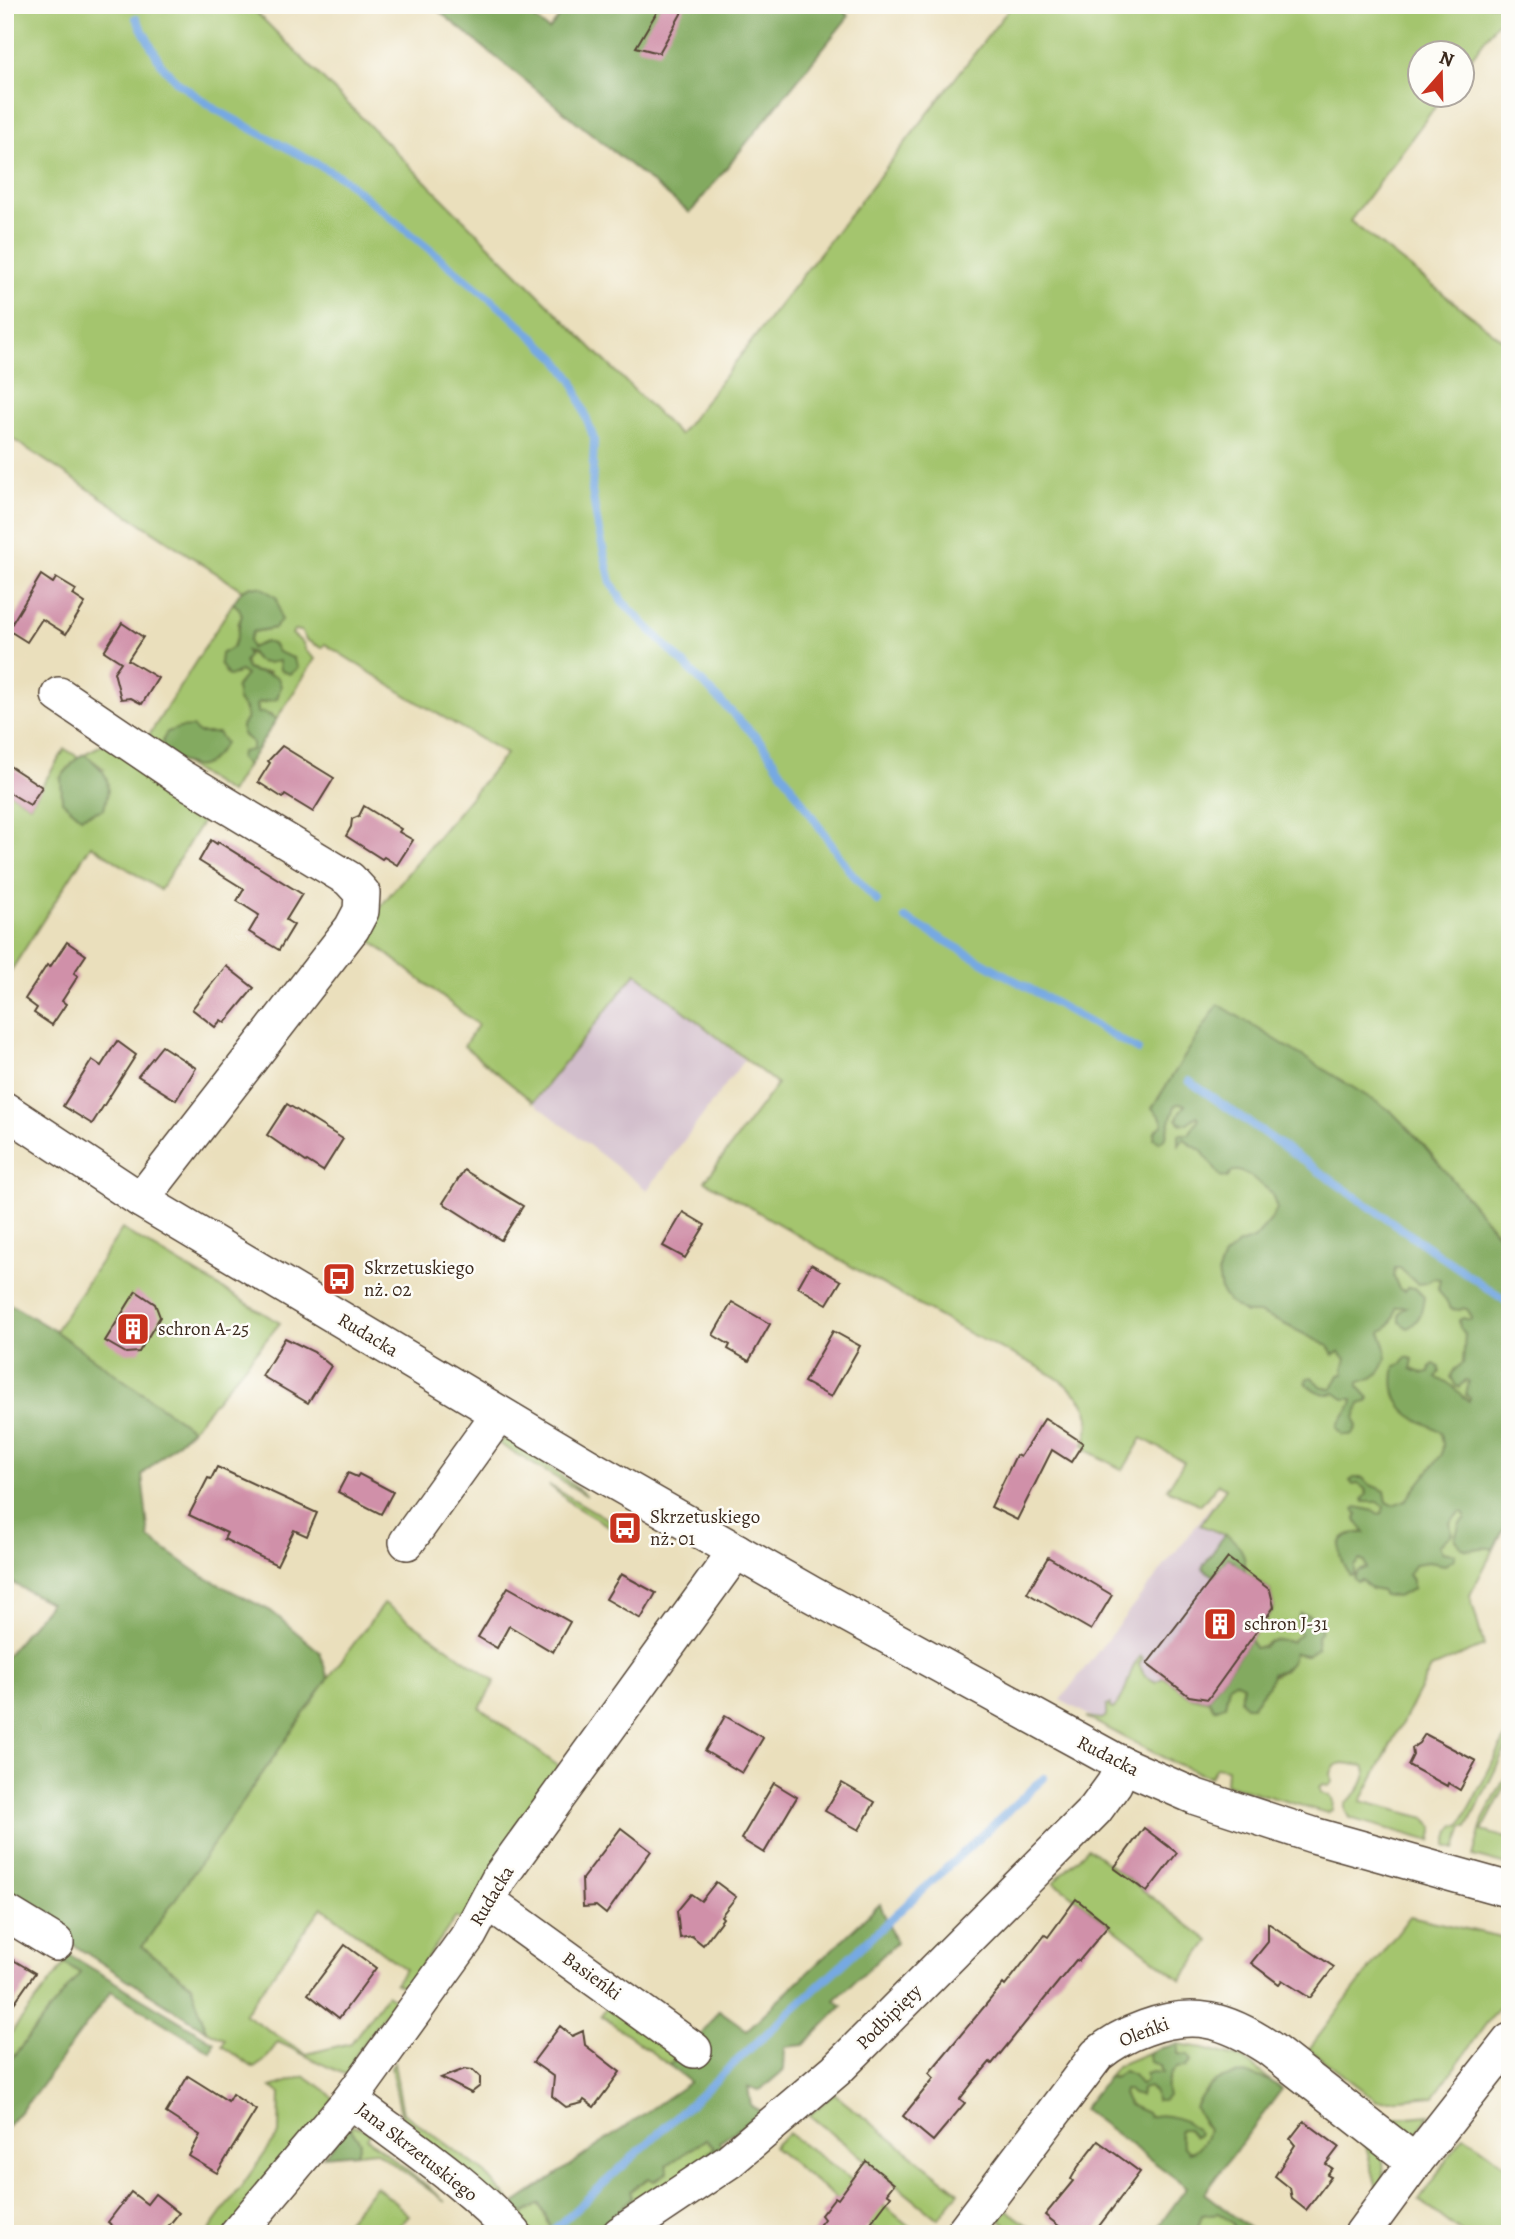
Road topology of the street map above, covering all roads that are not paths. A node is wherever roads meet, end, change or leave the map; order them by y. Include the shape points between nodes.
1 (58, 695) dead end
2 (5, 1110) edge
3 (141, 1200) junction
4 (499, 1414) junction
5 (407, 1542) dead end
6 (736, 1551) junction
7 (1124, 1765) junction
8 (1510, 1890) edge
9 (489, 1902) junction
10 (5, 1912) edge
11 (56, 1943) dead end
12 (1510, 2041) edge
13 (694, 2050) dead end
14 (350, 2100) junction
15 (1415, 2162) junction
16 (237, 2234) edge
17 (514, 2234) edge
18 (620, 2234) edge
19 (962, 2234) edge
20 (1362, 2234) edge

1 - 3 street via 349,879 362,894 361,911 352,928
2 - 3 street, Rudacka
3 - 4 street, Rudacka
4 - 5 street
4 - 6 street, Rudacka
6 - 7 street, Rudacka
6 - 9 street, Rudacka via 500,1877
7 - 8 street, Rudacka via 1196,1797 1354,1849
7 - 18 street, Podbipięty via 1095,1810 836,2070 729,2161
9 - 13 street, Basieńki
9 - 14 street, Rudacka
10 - 11 street
12 - 15 street
14 - 16 street, Rudacka
14 - 17 street, Jana Skrzetuskiego via 445,2172
15 - 19 street, Oleńki via 1261,2042 1223,2023 1179,2018 1130,2034 1097,2055
15 - 20 street

